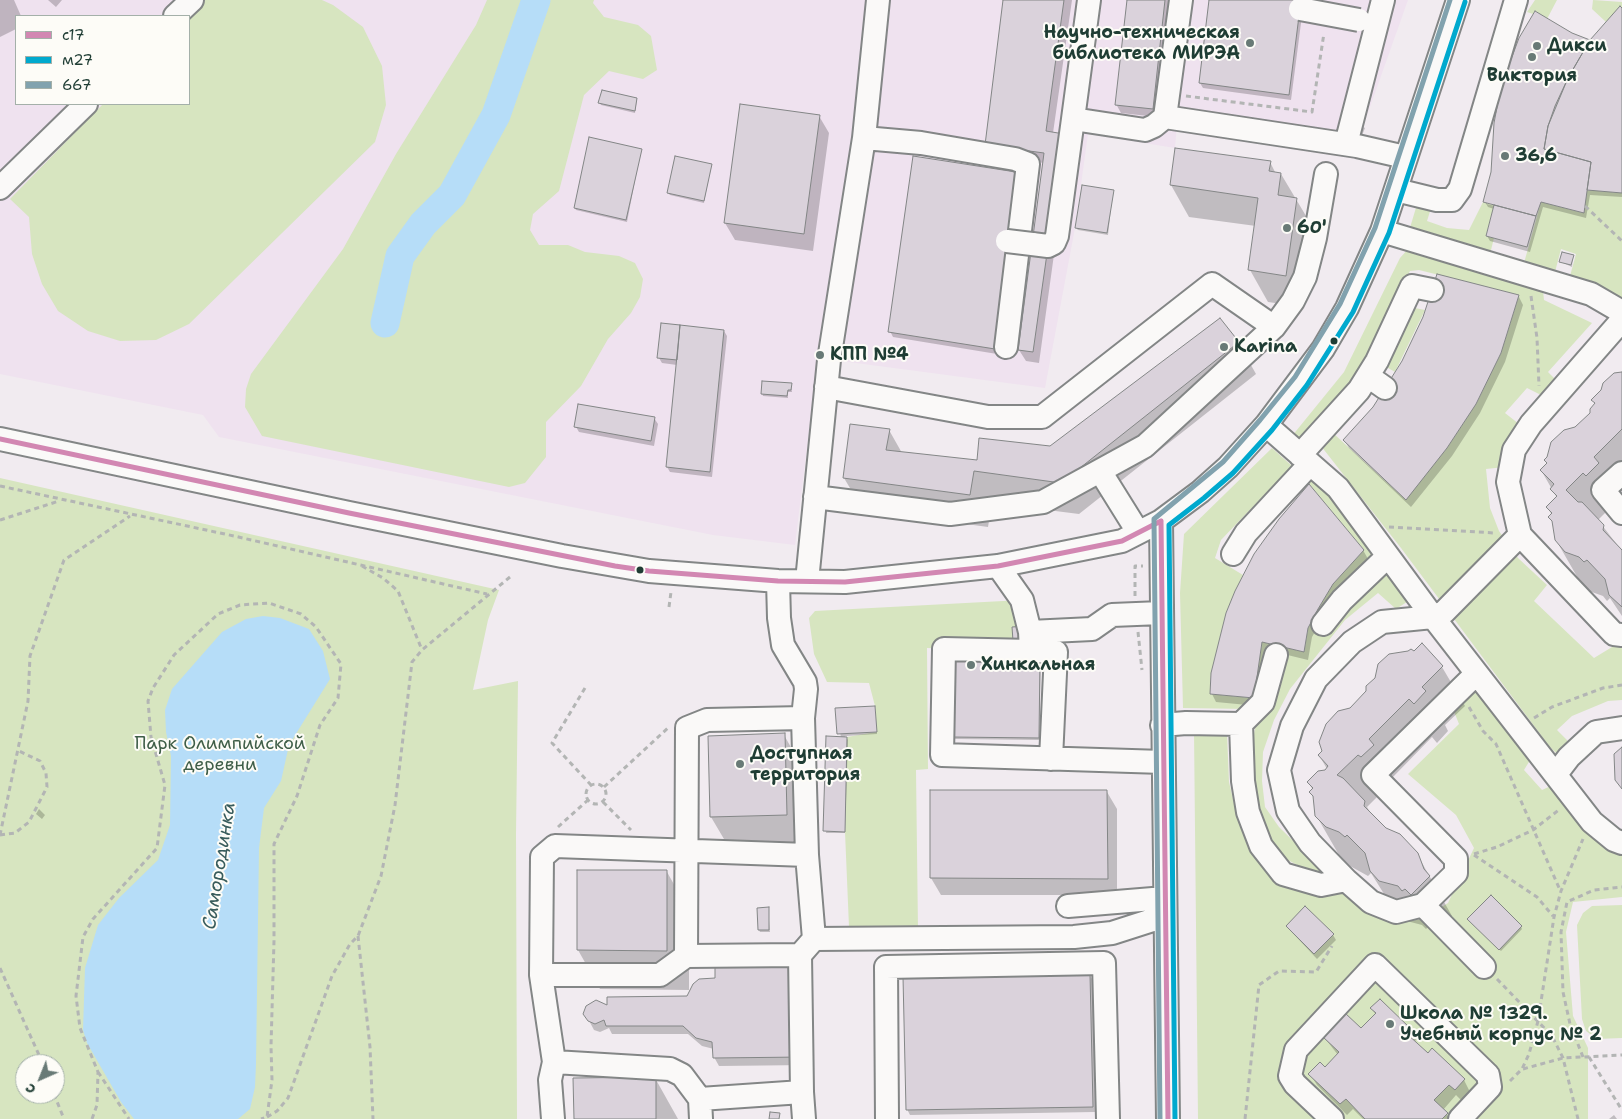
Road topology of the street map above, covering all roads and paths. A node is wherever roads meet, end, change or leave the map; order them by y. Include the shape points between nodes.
1 (192, 0) edge
2 (878, 0) edge
3 (1089, 0) edge
4 (1181, 0) edge
5 (1383, 0) edge
6 (1458, 0) edge
7 (1516, 0) edge
8 (1300, 9) dead end
9 (176, 15) edge
10 (1368, 22) junction
11 (1324, 28) dead end
12 (1168, 93) junction
13 (85, 105) edge
14 (1165, 117) junction
15 (1073, 119) junction
16 (864, 138) junction
17 (1346, 144) junction
18 (1405, 157) junction
19 (1326, 174) dead end
20 (0, 188) edge
21 (1396, 190) junction
22 (1584, 206) dead end
23 (1382, 231) junction
24 (1007, 241) dead end
25 (1622, 241) edge
26 (1528, 275) junction
27 (1432, 290) dead end
28 (1622, 312) edge
29 (1622, 320) edge
30 (1274, 327) junction
31 (1006, 347) dead end
32 (826, 387) junction
33 (1542, 411) junction
34 (1266, 425) junction
35 (0, 439) edge
36 (1305, 459) junction
37 (1100, 471) junction
38 (1622, 473) edge
39 (0, 486) edge
40 (815, 497) junction
41 (60, 500) junction
42 (1622, 513) edge
43 (130, 515) junction
44 (0, 520) edge
45 (1160, 522) junction
46 (1365, 525) junction
47 (1138, 532) junction
48 (1520, 535) junction
49 (1233, 554) dead end
50 (1388, 556) junction
51 (360, 564) junction
52 (998, 566) junction
53 (510, 577) dead end
54 (778, 581) junction
55 (807, 581) junction
56 (671, 592) dead end
57 (488, 594) junction
58 (669, 607) dead end
59 (1161, 613) junction
60 (1433, 617) junction
61 (1323, 624) dead end
62 (1622, 635) edge
63 (1031, 642) junction
64 (422, 650) junction
65 (1276, 655) dead end
66 (1470, 680) junction
67 (1622, 685) edge
68 (585, 688) dead end
69 (803, 718) junction
70 (675, 721) dead end
71 (1241, 724) junction
72 (1162, 725) junction
73 (1519, 728) junction
74 (1622, 728) edge
75 (19, 752) junction
76 (1051, 759) junction
77 (1163, 762) junction
78 (1556, 774) junction
79 (591, 785) junction
80 (604, 787) junction
81 (1574, 798) junction
82 (588, 800) junction
83 (603, 802) junction
84 (1592, 822) junction
85 (1534, 830) junction
86 (0, 835) edge
87 (1622, 843) edge
88 (555, 846) junction
89 (648, 849) junction
90 (688, 850) junction
91 (806, 855) junction
92 (1464, 857) junction
93 (1346, 880) junction
94 (1622, 887) edge
95 (1561, 891) junction
96 (1423, 905) junction
97 (1068, 906) dead end
98 (1165, 907) junction
99 (1554, 917) junction
100 (358, 936) junction
101 (1332, 946) dead end
102 (807, 947) junction
103 (686, 956) junction
104 (1484, 967) joint
105 (0, 968) edge
106 (541, 975) junction
107 (1538, 1020) junction
108 (39, 1054) edge
109 (1622, 1055) edge
110 (1588, 1056) junction
111 (1583, 1057) junction
112 (1563, 1058) junction
113 (554, 1062) junction
114 (1522, 1069) junction
115 (98, 1072) junction
116 (1510, 1081) dead end
117 (802, 1092) junction
118 (58, 1104) edge
119 (701, 1109) edge
120 (1622, 1110) edge
121 (267, 1118) edge
122 (64, 1119) edge
123 (92, 1119) edge
124 (129, 1119) edge
125 (261, 1119) edge
126 (373, 1119) edge
127 (553, 1119) edge
128 (804, 1119) edge
129 (887, 1119) edge
130 (1108, 1119) edge
131 (1168, 1119) edge
132 (1246, 1119) edge
133 (1332, 1119) edge
134 (1460, 1119) edge
135 (1578, 1119) edge

1 - 9 street
2 - 16 street
3 - 15 street
4 - 12 street
5 - 10 street
6 - 18 street
7 - 21 street via 1460,190 1452,200 1437,200
8 - 10 street, bridge
10 - 17 street
11 - 12 path via 1312,112
12 - 14 street
13 - 20 street
14 - 15 street via 1145,130
14 - 17 street
15 - 24 street, bridge via 1054,243 1048,246
16 - 31 street via 940,146 1028,164
16 - 32 street
17 - 18 street
18 - 21 street
19 - 30 street via 1305,277
21 - 23 street
22 - 25 path
23 - 26 street
23 - 34 street via 1347,308 1323,349
26 - 28 street via 1591,294
26 - 33 path via 1537,338
27 - 36 street via 1412,286 1377,382 1347,404
29 - 33 street
30 - 32 street via 1212,284 1042,417 988,417
30 - 37 street via 1145,446
32 - 40 street
33 - 48 street via 1514,450 1508,482
34 - 36 street
34 - 45 street via 1228,467
35 - 54 street via 615,566
36 - 46 street via 1338,488
36 - 49 street via 1246,532
37 - 40 street via 1043,502 950,514
37 - 47 street
38 - 42 street via 1603,490
39 - 41 path
40 - 55 street
41 - 43 path
41 - 44 path
43 - 51 path
43 - 75 path via 64,560 30,656 28,702
45 - 47 street
45 - 59 street
46 - 48 path
46 - 50 street
47 - 52 street via 1122,541
48 - 60 street via 1444,612
48 - 62 street via 1614,634
50 - 60 street
50 - 61 street via 1342,600
51 - 57 path
51 - 64 path via 398,591
52 - 55 street via 845,582
52 - 63 street via 1022,600
53 - 57 path
54 - 55 street
54 - 69 street via 783,645 805,682
56 - 58 path
57 - 64 path
59 - 63 street via 1112,615 1092,629
59 - 72 street
60 - 66 street
60 - 93 street via 1382,622 1352,642 1316,678 1292,726 1279,770 1288,811 1310,843
63 - 76 street via 1056,652
63 - 76 street via 944,649 942,755
64 - 100 path via 412,662 395,805 381,876
65 - 71 street via 1263,702
66 - 73 street
66 - 85 path via 1471,710 1496,744
66 - 92 street via 1372,776
67 - 73 path via 1603,688 1552,707
68 - 79 path via 552,742
69 - 90 street via 707,720 687,728
69 - 91 street
70 - 80 path
71 - 72 street
71 - 93 street via 1248,812 1261,846 1283,874 1321,885
72 - 77 street
73 - 78 street
74 - 78 street via 1596,732
75 - 86 path
75 - 86 path via 40,761 46,772 47,787 30,822 15,833
76 - 77 street
77 - 98 street
78 - 81 street
79 - 80 path via 598,783
79 - 82 path via 586,790
80 - 83 path via 607,793
81 - 84 street
81 - 85 path
82 - 83 path via 597,804
82 - 88 path via 550,833
83 - 89 path
84 - 87 street
84 - 95 path
85 - 92 path via 1497,847
85 - 95 path
88 - 89 street
88 - 106 street via 542,857
89 - 90 street
90 - 91 street
90 - 103 street
91 - 102 street
92 - 96 street via 1456,873
92 - 99 path via 1537,897
93 - 96 street via 1371,902 1396,912
94 - 111 path via 1594,890 1567,902 1561,932 1563,992 1570,1024
95 - 99 path
96 - 104 street
97 - 98 street
98 - 102 street via 1112,933
98 - 131 street
99 - 107 path
100 - 121 path via 332,976 288,1098
100 - 126 path via 370,1047
101 - 132 path via 1316,972 1279,971 1259,985
102 - 103 street
102 - 117 street
103 - 106 street via 660,975
104 - 107 path
105 - 108 path
106 - 113 street
107 - 112 path via 1552,1036
107 - 114 path
109 - 110 path
110 - 111 path
110 - 120 path
111 - 112 path
112 - 114 path
112 - 135 path
113 - 119 street via 670,1069 682,1075
113 - 127 street via 550,1080
114 - 116 path
115 - 121 path via 80,1028 76,996 83,937 93,918 157,848 165,785 151,737 148,701 174,655 218,614 240,605 269,603 301,614 316,626 342,664 338,698 320,725 297,796 274,844 272,1080
115 - 123 path via 97,1105
115 - 124 path
117 - 119 street
117 - 128 street
118 - 122 path
121 - 125 path
129 - 130 street via 886,966 1104,963
133 - 134 street via 1290,1076 1296,1050 1375,965 1488,1075 1490,1087

